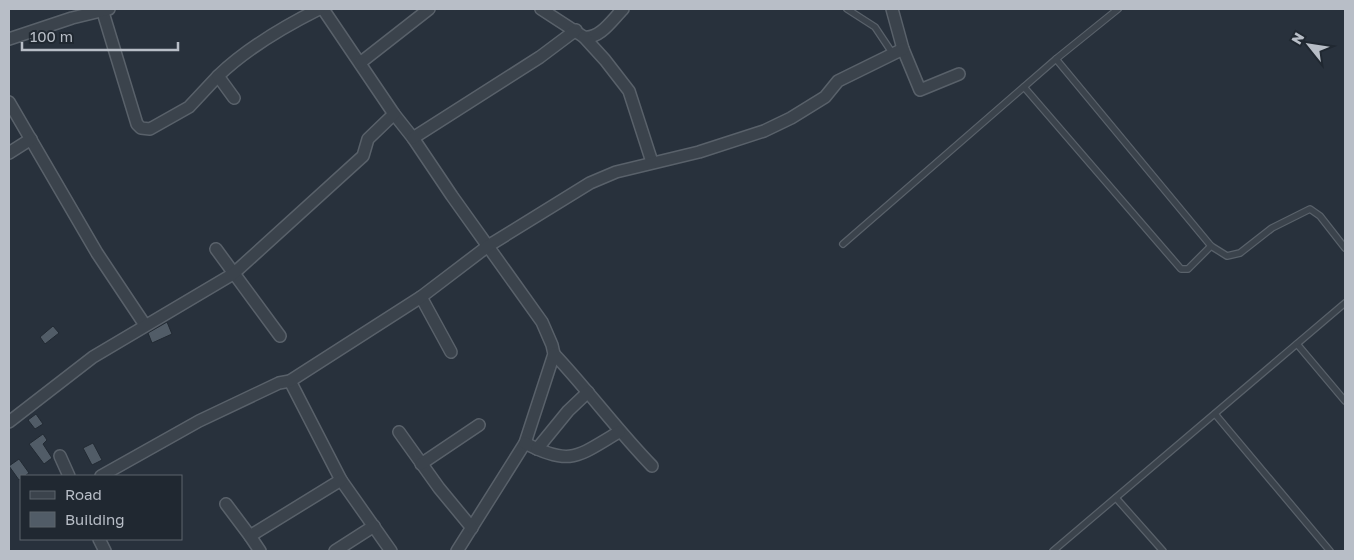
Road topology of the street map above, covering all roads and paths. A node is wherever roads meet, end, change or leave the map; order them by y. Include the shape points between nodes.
1 (104, 9) edge
2 (319, 9) edge
3 (323, 9) edge
4 (429, 9) edge
5 (541, 9) edge
6 (623, 9) edge
7 (847, 9) edge
8 (892, 9) edge
9 (1118, 9) edge
10 (580, 34) junction
11 (9, 40) edge
12 (898, 52) junction
13 (1056, 59) junction
14 (360, 63) junction
15 (960, 74) dead end
16 (218, 76) junction
17 (1024, 87) junction
18 (234, 98) dead end
19 (9, 102) edge
20 (394, 114) junction
21 (414, 138) junction
22 (31, 139) junction
23 (9, 153) edge
24 (652, 162) junction
25 (843, 244) dead end
26 (488, 246) junction
27 (1211, 246) junction
28 (1345, 248) edge
29 (216, 249) dead end
30 (232, 274) junction
31 (421, 297) junction
32 (1345, 303) edge
33 (144, 325) junction
34 (280, 336) dead end
35 (1298, 344) junction
36 (451, 352) dead end
37 (554, 354) junction
38 (290, 381) junction
39 (588, 392) junction
40 (1345, 400) edge
41 (1214, 414) junction
42 (9, 422) edge
43 (480, 425) dead end
44 (400, 432) dead end
45 (619, 432) junction
46 (525, 443) junction
47 (537, 449) junction
48 (60, 456) dead end
49 (420, 464) junction
50 (652, 466) dead end
51 (69, 475) edge
52 (103, 475) edge
53 (340, 480) junction
54 (1116, 498) junction
55 (226, 504) dead end
56 (374, 526) junction
57 (472, 528) junction
58 (250, 536) junction
59 (260, 551) edge
60 (335, 551) edge
61 (391, 551) edge
62 (457, 551) edge
63 (1053, 551) edge
64 (1163, 551) edge
65 (1330, 551) edge

1 - 11 street
1 - 16 street via 118,68 141,128 150,129 189,107
2 - 16 street via 263,41
3 - 14 street
4 - 14 street
5 - 10 street
6 - 10 street via 591,38
7 - 12 lane via 875,27
8 - 12 street
9 - 13 lane
10 - 21 street via 540,56
10 - 24 street via 628,91
12 - 15 street via 920,90
12 - 24 street via 838,81 825,97 764,131 699,152
13 - 17 lane
13 - 27 lane
14 - 20 street
16 - 18 street
17 - 25 lane
17 - 27 lane via 1181,269 1188,269
19 - 22 street
20 - 21 street
20 - 30 street via 368,139 363,156
21 - 26 street
22 - 23 street
22 - 33 street via 97,253
24 - 26 street via 590,183
26 - 31 street
26 - 37 street via 542,322
27 - 28 lane via 1227,256 1240,252 1272,228 1310,209 1320,216
29 - 30 street
30 - 33 street
30 - 34 street
31 - 36 street
31 - 38 street
32 - 35 lane
33 - 42 street via 93,358
35 - 40 lane
35 - 41 lane
37 - 39 street
37 - 46 street
38 - 52 street via 279,383 199,421
38 - 53 street
39 - 45 street
39 - 47 street
41 - 54 lane
41 - 65 lane
43 - 49 street
44 - 49 street
45 - 47 street via 572,457 549,455
45 - 50 street
46 - 47 street
46 - 57 street
48 - 51 street
49 - 57 street
53 - 56 street
53 - 58 street
54 - 63 lane
54 - 64 lane
55 - 58 street
56 - 60 street
56 - 61 street
57 - 62 street
58 - 59 street

